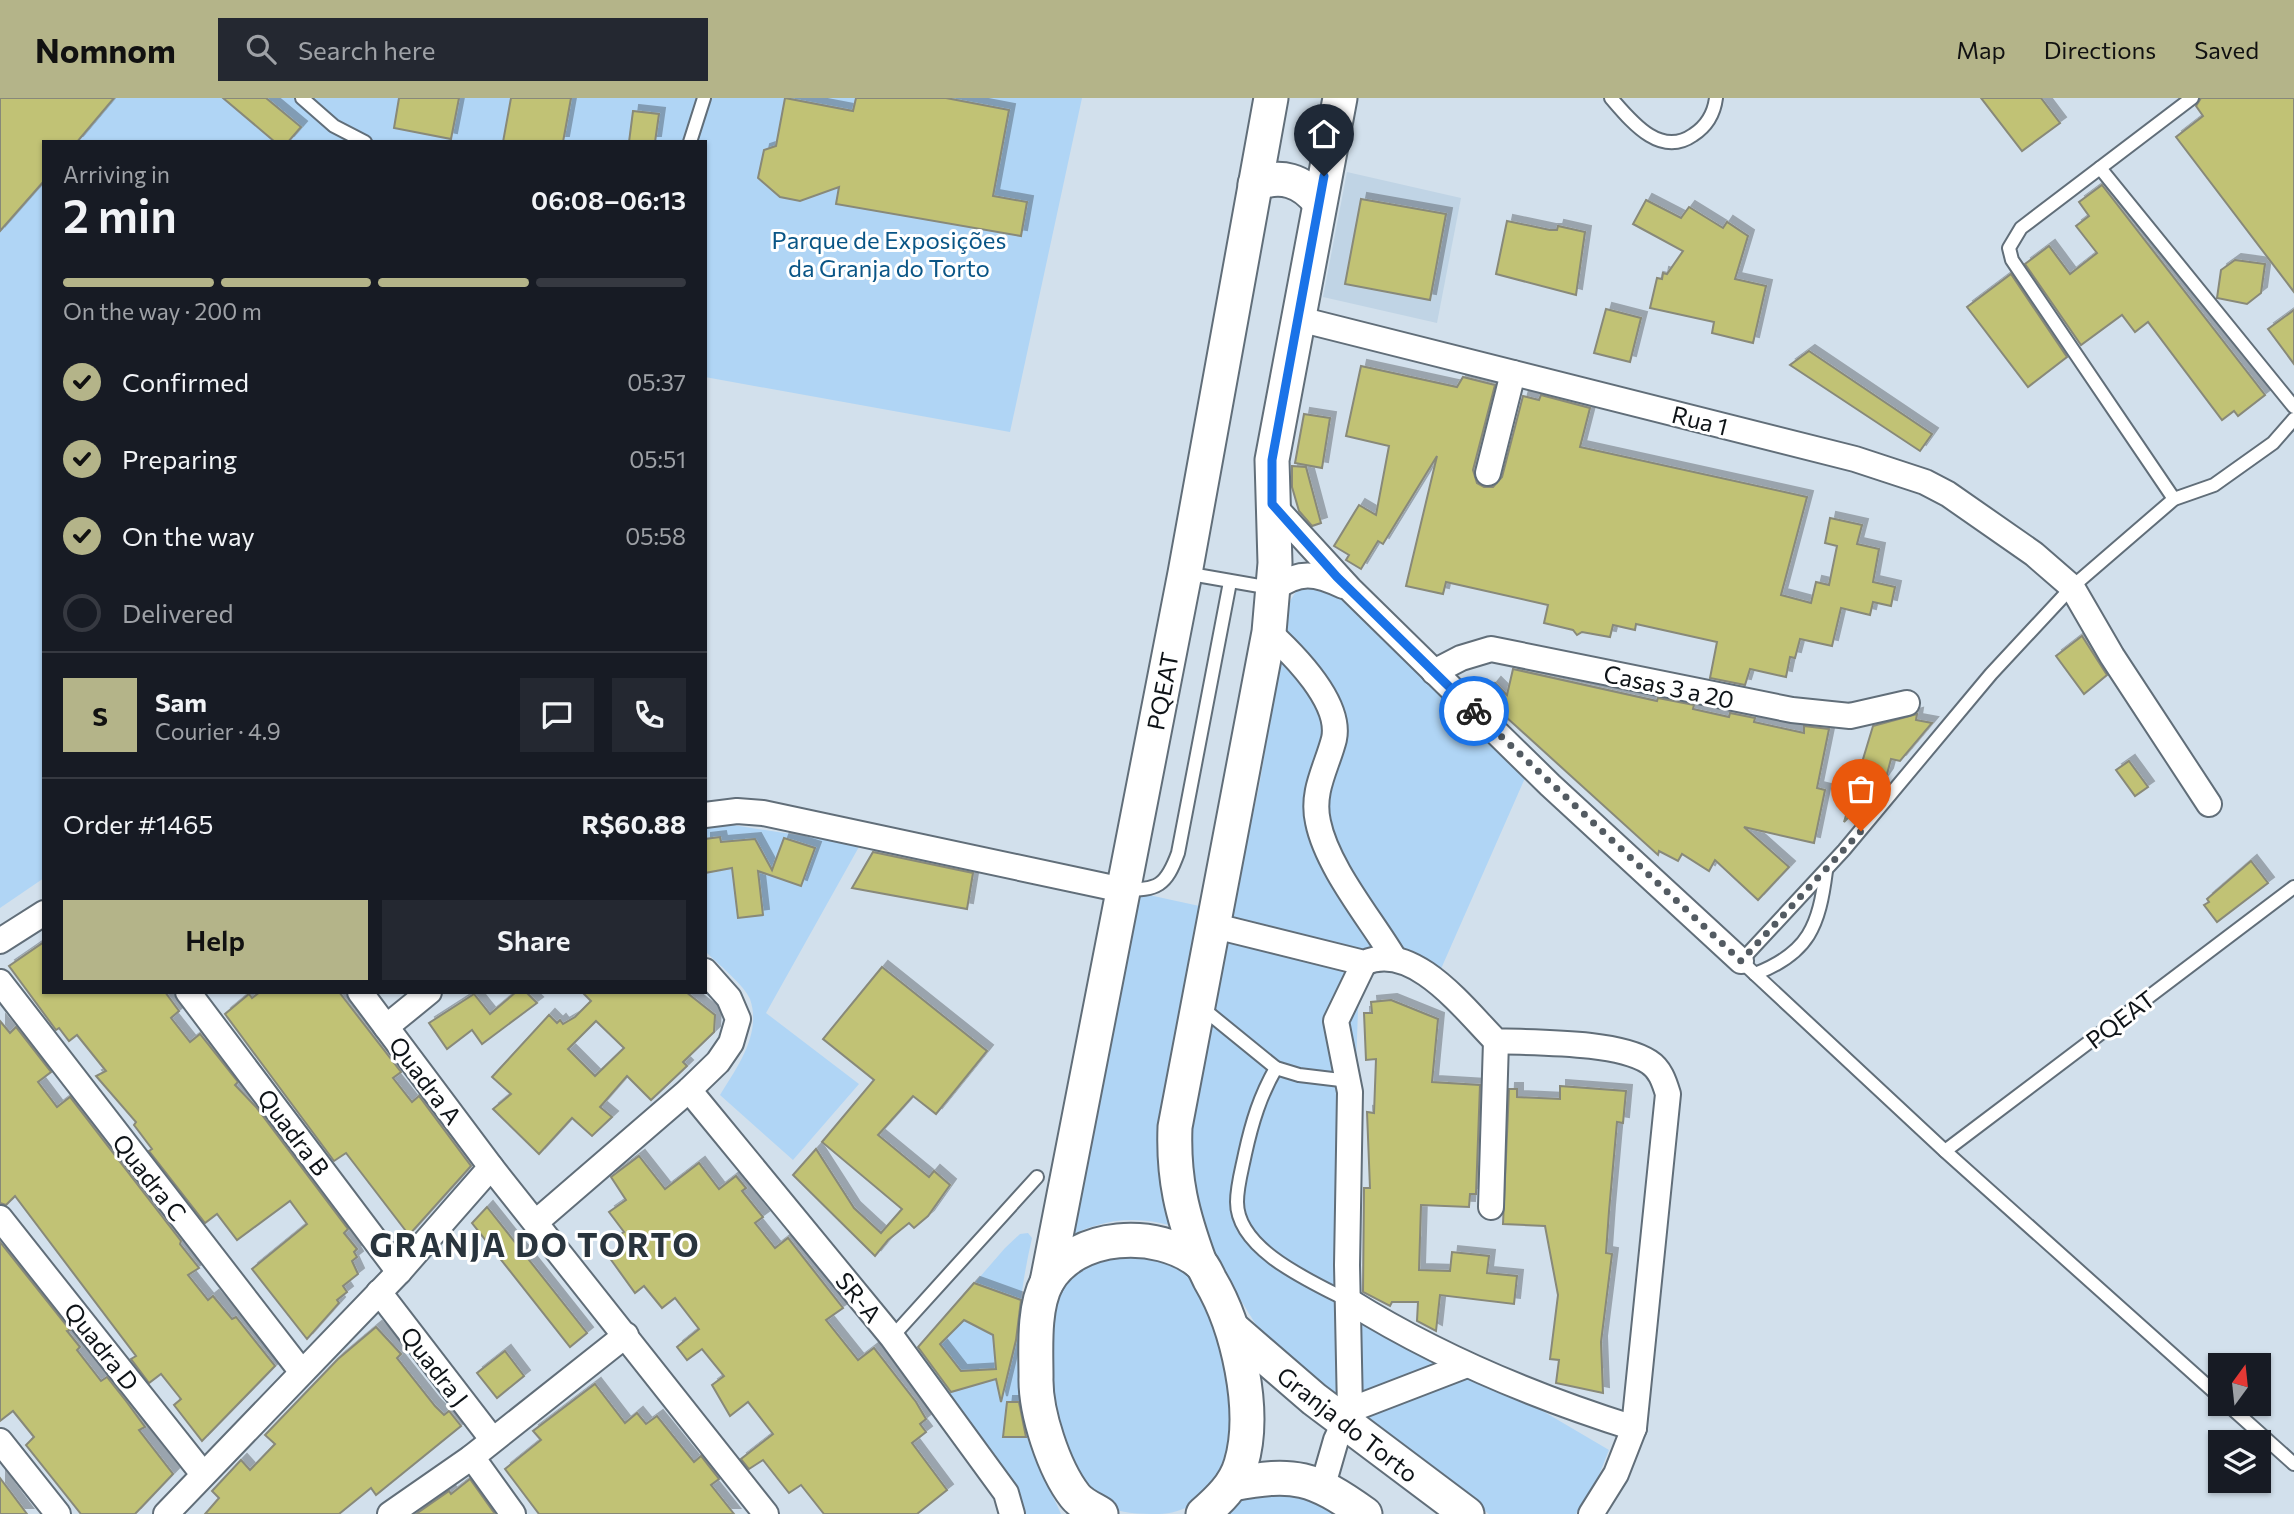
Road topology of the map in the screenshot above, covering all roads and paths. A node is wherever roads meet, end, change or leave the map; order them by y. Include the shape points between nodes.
1 (302, 98) edge
2 (705, 98) edge
3 (1271, 98) edge
4 (1339, 98) edge
5 (1611, 98) edge
6 (1716, 98) edge
7 (2192, 98) edge
8 (361, 140) edge
9 (691, 140) edge
10 (2100, 168) junction
11 (1255, 184) junction
12 (1319, 202) junction
13 (1299, 319) junction
14 (1513, 373) junction
15 (2294, 407) edge
16 (2294, 419) edge
17 (1488, 473) dead end
18 (2174, 499) junction
19 (1272, 504) junction
20 (1185, 573) junction
21 (1230, 582) junction
22 (2072, 587) junction
23 (1274, 589) junction
24 (1350, 589) junction
25 (1269, 632) junction
26 (1434, 672) junction
27 (1907, 703) dead end
28 (2209, 804) dead end
29 (707, 815) edge
30 (1826, 871) junction
31 (2294, 887) edge
32 (1123, 890) junction
33 (42, 914) edge
34 (1215, 926) junction
35 (0, 941) edge
36 (1394, 958) junction
37 (1364, 963) junction
38 (1748, 968) junction
39 (707, 973) edge
40 (0, 982) edge
41 (190, 994) edge
42 (361, 994) edge
43 (427, 994) edge
44 (1198, 1005) junction
45 (386, 1027) junction
46 (1496, 1041) junction
47 (1276, 1068) junction
48 (1349, 1082) junction
49 (689, 1090) junction
50 (1945, 1151) junction
51 (491, 1167) junction
52 (1037, 1177) dead end
53 (1490, 1207) dead end
54 (0, 1218) edge
55 (536, 1222) junction
56 (1200, 1263) junction
57 (399, 1272) junction
58 (1047, 1282) junction
59 (379, 1292) junction
60 (1349, 1301) junction
61 (1233, 1329) junction
62 (626, 1335) junction
63 (892, 1338) junction
64 (1467, 1365) junction
65 (301, 1371) junction
66 (2208, 1386) edge
67 (1347, 1416) junction
68 (2240, 1416) edge
69 (1634, 1428) junction
70 (492, 1439) junction
71 (0, 1441) edge
72 (472, 1457) junction
73 (2294, 1464) edge
74 (203, 1474) junction
75 (1232, 1484) junction
76 (1323, 1485) junction
77 (1086, 1509) edge
78 (756, 1510) edge
79 (58, 1514) edge
80 (166, 1514) edge
81 (390, 1514) edge
82 (513, 1514) edge
83 (1012, 1514) edge
84 (1203, 1514) edge
85 (1365, 1514) edge
86 (1467, 1514) edge
87 (1591, 1514) edge

1 - 8 lane via 334,126
2 - 9 lane
3 - 11 street, PQEAT
4 - 12 street
5 - 6 lane via 1639,129 1674,143 1703,128
7 - 10 lane
10 - 15 lane
10 - 18 lane via 2021,228 2010,254
11 - 12 street via 1266,179 1290,180
11 - 20 street, PQEAT
12 - 13 street
13 - 14 street, Rua 1
13 - 19 street via 1272,460
14 - 17 street
14 - 22 street, Rua 1 via 1855,459 1925,482 2034,554
16 - 18 lane via 2273,443 2214,485
18 - 22 lane
19 - 23 street
19 - 24 street
20 - 21 lane
20 - 32 street, PQEAT
21 - 23 lane
21 - 32 lane via 1175,862 1155,887
22 - 28 street, Rua 1
22 - 30 lane via 1991,674
23 - 24 street via 1300,574 1326,578
23 - 25 street
24 - 26 street
25 - 34 street
25 - 36 street via 1293,654 1330,708 1335,736 1317,792 1318,824 1350,890
26 - 27 street, Casas 3 a 20 via 1490,649 1792,710 1850,716
26 - 38 street
29 - 32 street via 764,813
30 - 38 lane
30 - 38 lane via 1819,912 1805,942 1787,959
31 - 50 lane, PQEAT
32 - 58 street, PQEAT
33 - 35 street
34 - 37 street
34 - 44 street
36 - 37 street
36 - 46 street via 1425,972
37 - 48 street via 1336,1021
38 - 50 lane
39 - 49 street via 729,998 738,1019 725,1052
40 - 65 street, Quadra C
41 - 57 street, Quadra B
42 - 45 street, Quadra A
43 - 45 street
44 - 47 lane
44 - 56 street via 1175,1127 1174,1158 1182,1212
45 - 51 street, Quadra A
46 - 53 street
46 - 69 street via 1598,1047 1632,1054 1650,1062 1664,1078 1668,1094
47 - 48 lane
47 - 60 lane via 1252,1121 1238,1189 1239,1217 1249,1236 1272,1256
48 - 60 street
49 - 55 street
49 - 63 street, SR-A
50 - 66 lane
51 - 55 street
51 - 57 street
52 - 63 lane
54 - 74 street, Quadra D
55 - 62 street
56 - 58 street via 1166,1245 1115,1241 1080,1253
56 - 61 street
57 - 59 street
58 - 77 street, PQEAT via 1035,1384 1058,1469
59 - 65 street
59 - 70 street, Quadra J
60 - 64 street
60 - 67 street
61 - 67 street, Granja do Torto
61 - 75 street via 1247,1430 1241,1467
62 - 70 street
62 - 78 street
63 - 83 street, SR-A via 1006,1493
64 - 67 street
64 - 69 street
65 - 74 street
67 - 76 street
67 - 86 street, Granja do Torto
68 - 73 lane
69 - 87 street via 1616,1474
70 - 72 street
71 - 79 street
72 - 81 street
72 - 82 street
74 - 80 street
75 - 76 street via 1297,1478
75 - 84 street
76 - 85 street

